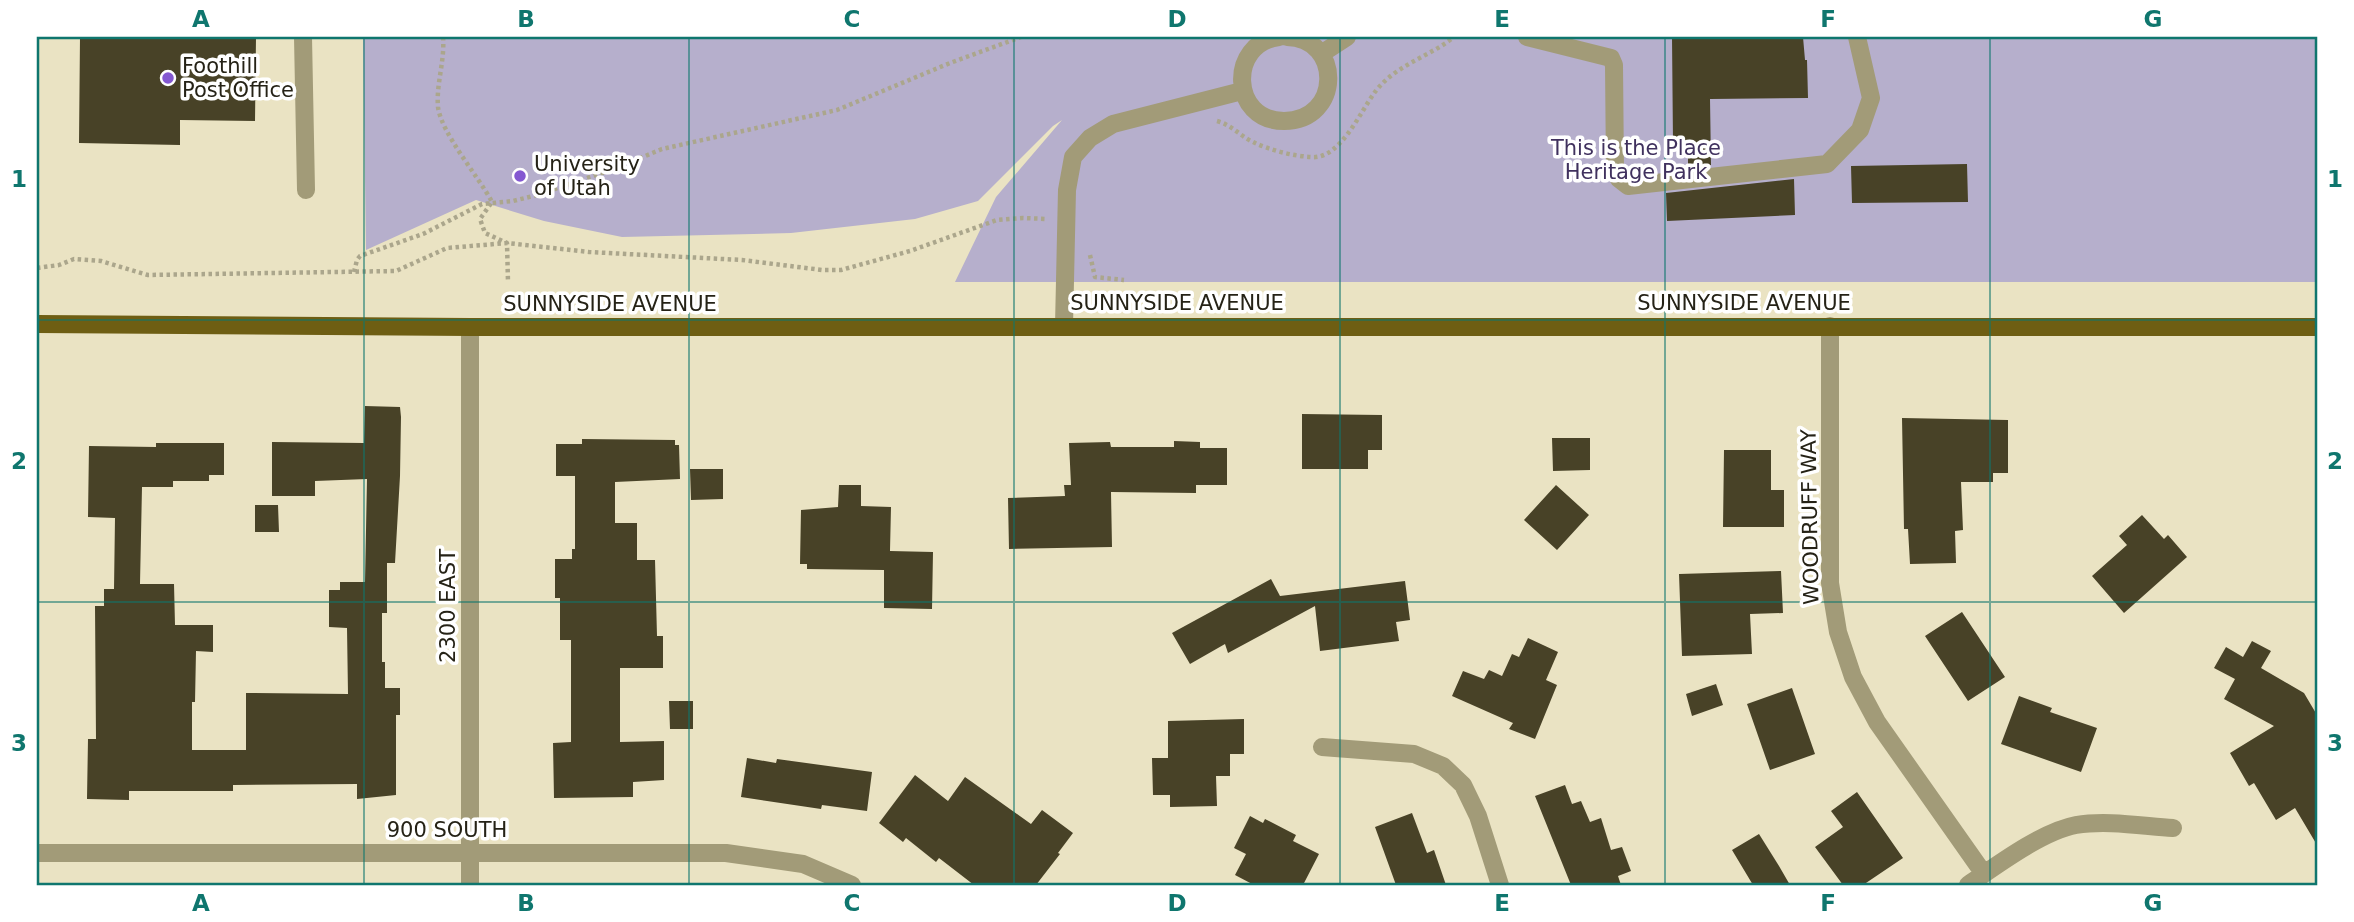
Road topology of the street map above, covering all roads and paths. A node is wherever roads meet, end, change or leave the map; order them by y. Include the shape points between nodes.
1 (303, 37) edge
2 (443, 37) edge
3 (1021, 37) edge
4 (1279, 37) edge
5 (1287, 37) edge
6 (1347, 37) edge
7 (1454, 37) edge
8 (1527, 37) edge
9 (1857, 37) edge
10 (1321, 54) junction
11 (1242, 91) junction
12 (1212, 120) dead end
13 (306, 190) dead end
14 (492, 202) junction
15 (1046, 219) dead end
16 (508, 243) junction
17 (1089, 246) dead end
18 (37, 268) edge
19 (354, 272) junction
20 (1124, 280) dead end
21 (508, 282) dead end
22 (37, 324) edge
23 (1064, 326) junction
24 (1830, 326) junction
25 (470, 327) junction
26 (2317, 327) edge
27 (1322, 747) dead end
28 (2173, 828) dead end
29 (37, 853) edge
30 (470, 853) junction
31 (1984, 874) junction
32 (470, 885) edge
33 (852, 885) edge
34 (1500, 885) edge
35 (1968, 885) edge

1 - 13 street
2 - 14 path via 438,110
3 - 14 path via 837,110 662,149 537,195
4 - 11 street via 1266,38 1249,55 1242,71
5 - 10 street via 1315,46
6 - 10 street
7 - 12 path via 1393,74 1349,133 1320,158 1255,143 1234,127
8 - 9 street via 1611,58 1615,65 1615,171 1628,186 1828,164 1860,130 1871,98
10 - 11 street via 1329,77 1326,94 1319,108 1305,117 1266,118 1250,106
11 - 23 street via 1113,124 1090,138 1073,157 1067,190
14 - 16 path via 480,219 485,233
14 - 19 path via 360,256
15 - 16 path via 997,220 841,270
16 - 19 path via 447,248 396,271
16 - 21 path
17 - 20 path via 1095,277
18 - 19 path via 74,259 101,261 148,275
22 - 25 main road, SUNNYSIDE AVENUE
23 - 24 main road, SUNNYSIDE AVENUE
23 - 25 main road, SUNNYSIDE AVENUE
24 - 26 main road, SUNNYSIDE AVENUE
24 - 31 street, WOODRUFF WAY via 1830,583 1838,632 1853,677 1877,722
25 - 30 street, 2300 EAST
27 - 34 street via 1414,754 1443,766 1462,785 1478,816
28 - 31 street via 2076,825 2050,834
29 - 30 street, 900 SOUTH
30 - 32 street, 2300 EAST
30 - 33 street, 900 SOUTH via 726,853 803,864
31 - 35 street

